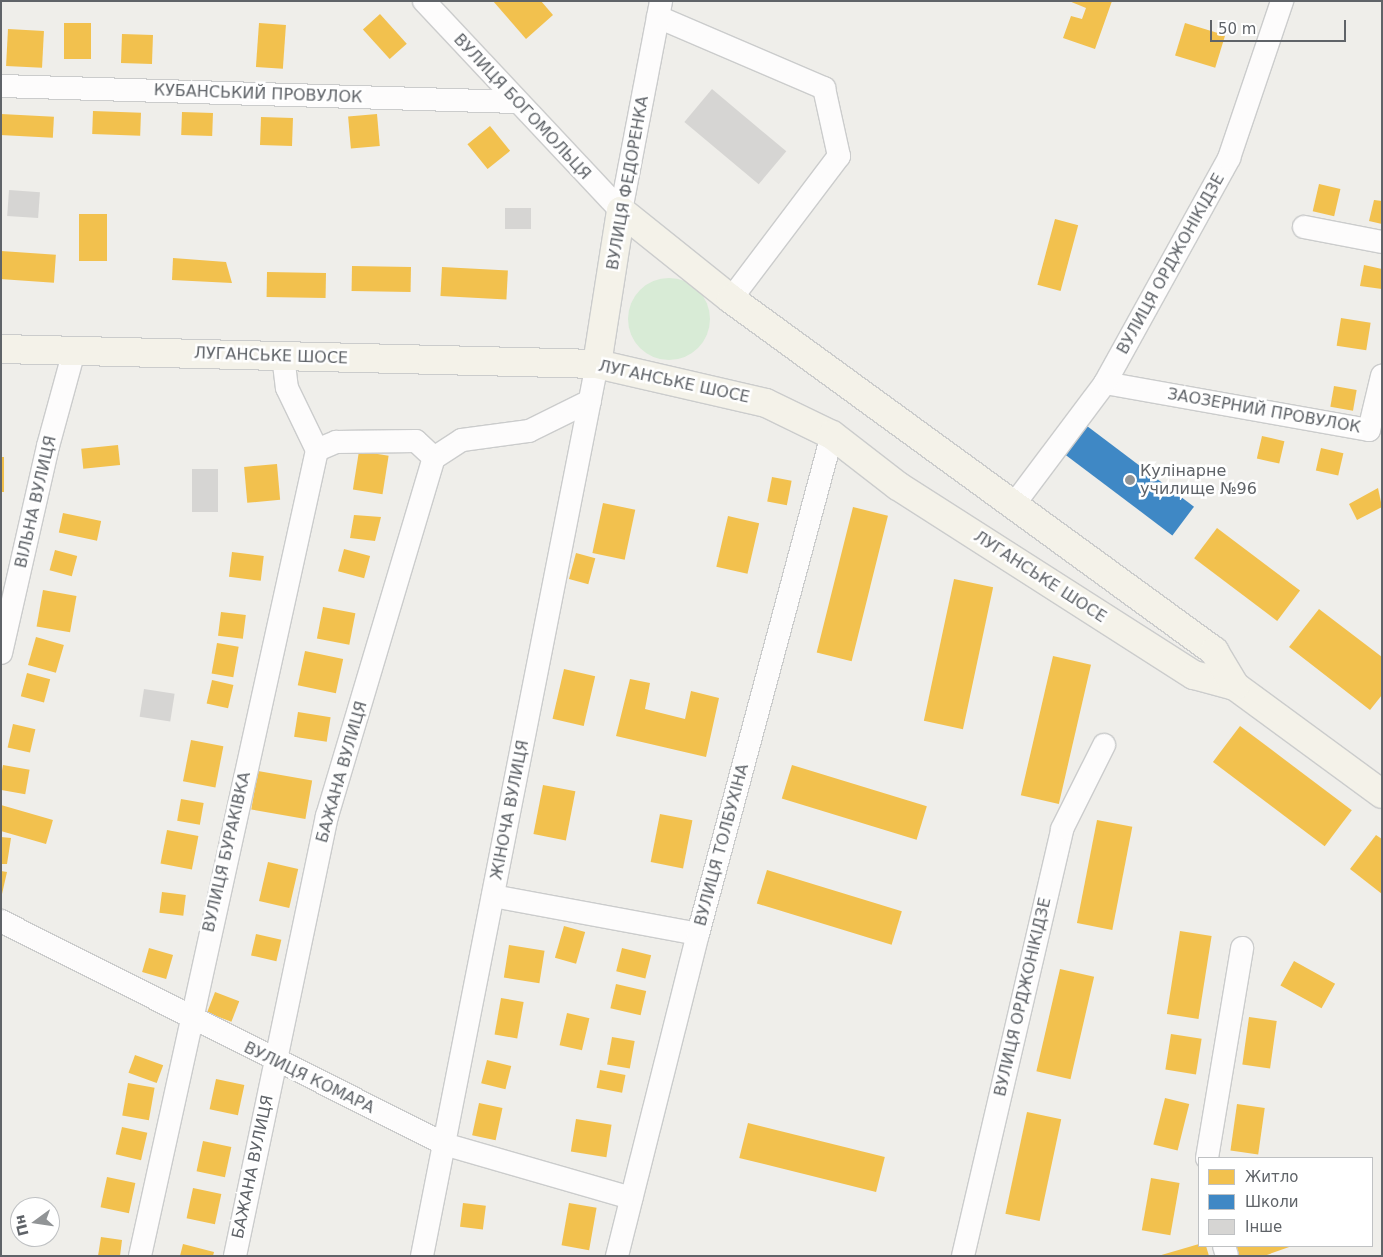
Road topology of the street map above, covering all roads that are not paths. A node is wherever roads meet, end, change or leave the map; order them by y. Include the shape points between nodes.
1 (424, 1) edge
2 (1282, 1) edge
3 (659, 9) edge
4 (1, 86) edge
5 (515, 102) junction
6 (621, 212) junction
7 (1304, 227) dead end
8 (1382, 242) edge
9 (731, 300) junction
10 (1, 349) edge
11 (74, 351) junction
12 (284, 356) junction
13 (597, 364) junction
14 (1382, 376) edge
15 (1105, 383) junction
16 (590, 401) junction
17 (832, 435) junction
18 (317, 450) junction
19 (434, 458) junction
20 (1015, 503) junction
21 (1, 653) edge
22 (1236, 686) junction
23 (1104, 746) dead end
24 (1382, 794) edge
25 (493, 896) junction
26 (1, 921) edge
27 (698, 934) junction
28 (1242, 948) dead end
29 (190, 1018) junction
30 (275, 1061) junction
31 (444, 1144) junction
32 (1207, 1157) edge
33 (631, 1198) junction
34 (140, 1256) edge
35 (235, 1256) edge
36 (422, 1256) edge
37 (617, 1256) edge
38 (963, 1256) edge

1 - 5 street, ВУЛИЦЯ БОГОМОЛЬЦЯ
2 - 15 street, ВУЛИЦЯ ОРДЖОНІКІДЗЕ via 1229,158
3 - 6 street, ВУЛИЦЯ ФЕДОРЕНКА
3 - 9 street via 824,88 839,156
4 - 5 street, КУБАНСЬКИЙ ПРОВУЛОК
5 - 6 street, ВУЛИЦЯ БОГОМОЛЬЦЯ
6 - 9 main road, ЛУГАНСЬКЕ ШОСЕ
6 - 13 main road, ВУЛИЦЯ ФЕДОРЕНКА
7 - 8 street
9 - 20 main road, ЛУГАНСЬКЕ ШОСЕ
10 - 11 main road, ЛУГАНСЬКЕ ШОСЕ
11 - 12 main road, ЛУГАНСЬКЕ ШОСЕ
11 - 21 street, ВІЛЬНА ВУЛИЦЯ via 48,446
12 - 13 main road, ЛУГАНСЬКЕ ШОСЕ
12 - 18 street via 287,388
13 - 16 street, ЖІНОЧА ВУЛИЦЯ
13 - 17 main road, ЛУГАНСЬКЕ ШОСЕ via 766,403
14 - 15 street, ЗАОЗЕРНИЙ ПРОВУЛОК via 1369,430
15 - 20 street, ВУЛИЦЯ ОРДЖОНІКІДЗЕ
16 - 19 street via 529,431 462,440
16 - 25 street, ЖІНОЧА ВУЛИЦЯ
17 - 22 main road, ЛУГАНСЬКЕ ШОСЕ via 898,486 1194,676
17 - 27 street, ВУЛИЦЯ ТОЛБУХІНА
18 - 19 street via 336,442 416,441
18 - 29 street, ВУЛИЦЯ БУРАКІВКА
19 - 30 street, БАЖАНА ВУЛИЦЯ via 327,816
20 - 22 main road, ЛУГАНСЬКЕ ШОСЕ via 1214,651
22 - 24 main road, ЛУГАНСЬКЕ ШОСЕ
23 - 38 street, ВУЛИЦЯ ОРДЖОНІКІДЗЕ via 1062,829
25 - 27 street
25 - 31 street, ЖІНОЧА ВУЛИЦЯ
26 - 29 street, ВУЛИЦЯ КОМАРА
27 - 33 street, ВУЛИЦЯ ТОЛБУХІНА
28 - 32 street
29 - 30 street, ВУЛИЦЯ КОМАРА
29 - 34 street, ВУЛИЦЯ БУРАКІВКА
30 - 31 street, ВУЛИЦЯ КОМАРА
30 - 35 street, БАЖАНА ВУЛИЦЯ
31 - 33 street, ВУЛИЦЯ КОМАРА
31 - 36 street, ЖІНОЧА ВУЛИЦЯ
33 - 37 street, ВУЛИЦЯ ТОЛБУХІНА

